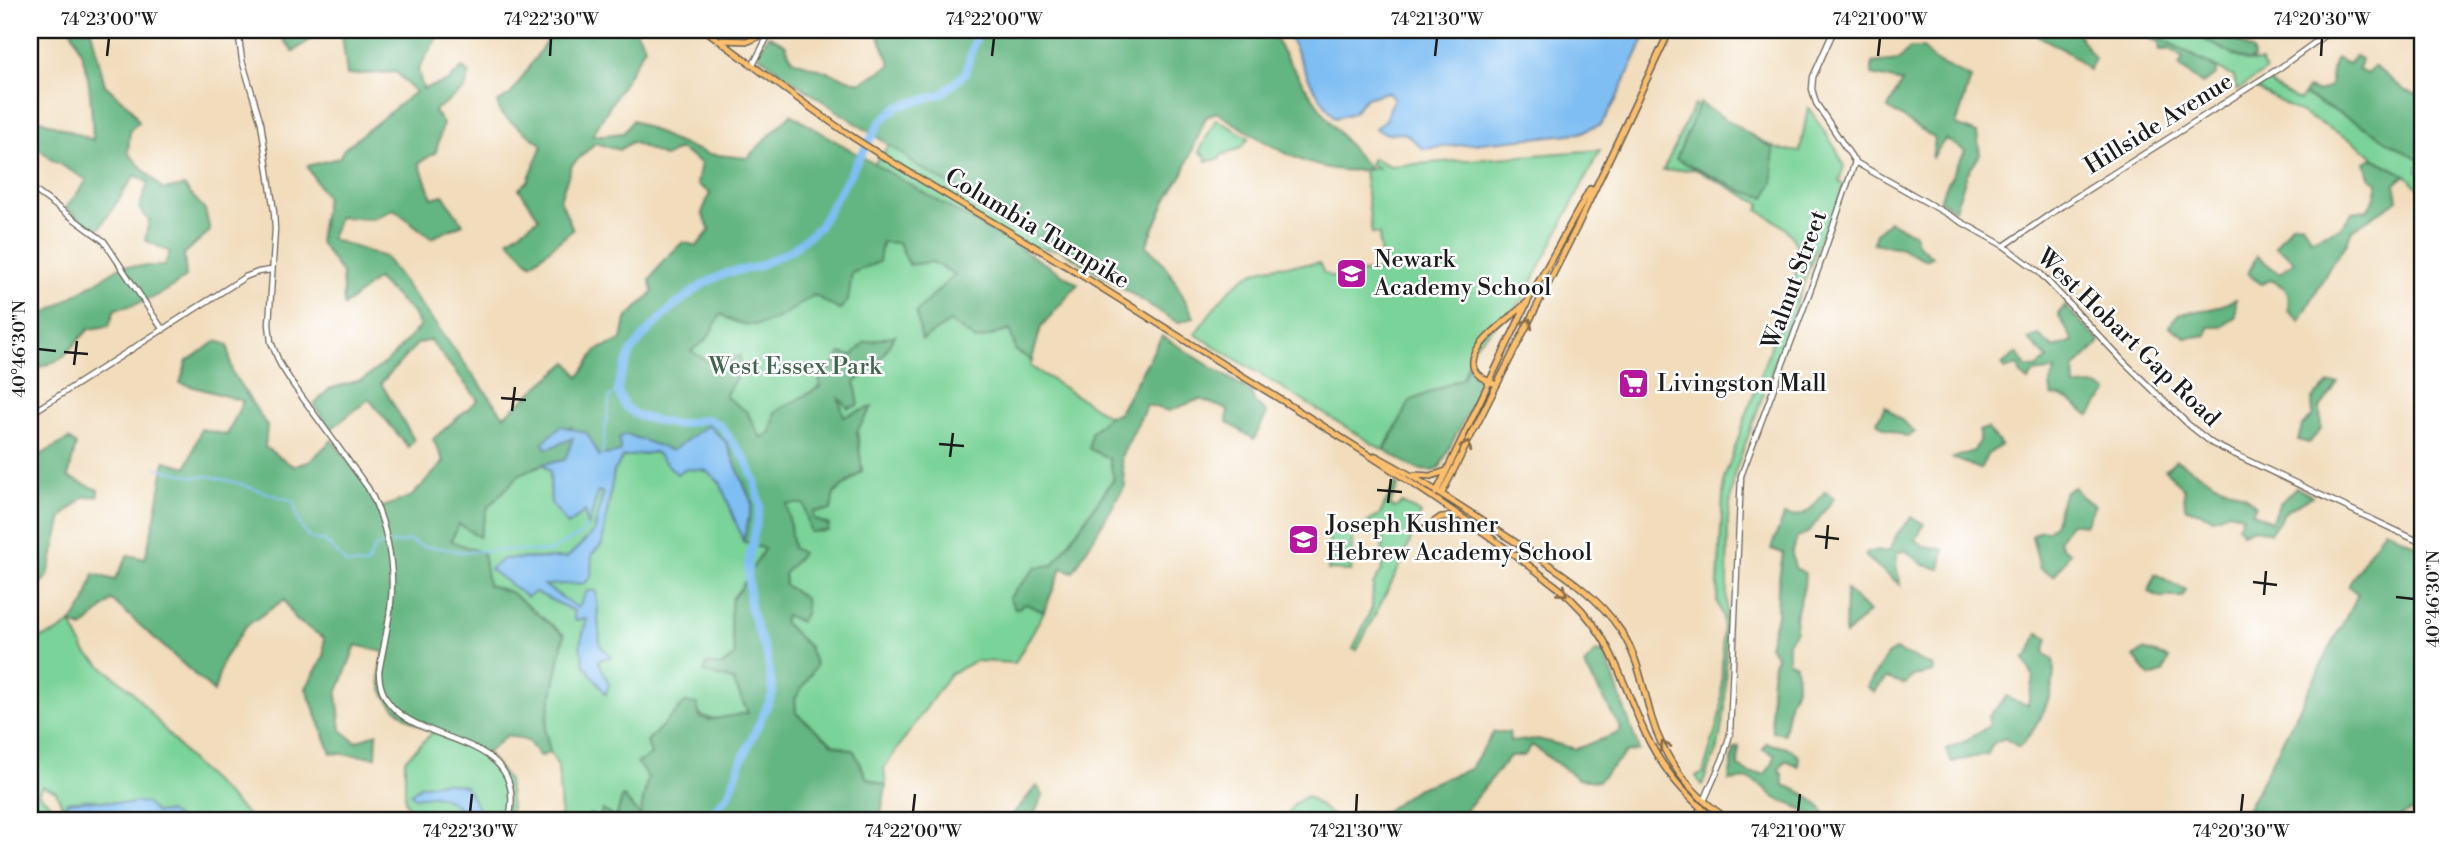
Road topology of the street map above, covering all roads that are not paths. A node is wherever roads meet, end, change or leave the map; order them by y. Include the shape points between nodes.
1 (238, 30) edge
2 (705, 30) edge
3 (771, 30) edge
4 (1670, 30) edge
5 (1834, 30) edge
6 (2332, 30) edge
7 (719, 40) junction
8 (753, 65) junction
9 (1607, 159) junction
10 (1855, 162) junction
11 (30, 187) edge
12 (2004, 246) junction
13 (272, 270) junction
14 (1530, 299) junction
15 (163, 330) junction
16 (1489, 382) junction
17 (1498, 384) junction
18 (30, 414) edge
19 (1358, 447) junction
20 (1446, 471) junction
21 (1406, 472) junction
22 (1448, 482) junction
23 (1439, 493) junction
24 (1435, 500) junction
25 (1455, 503) junction
26 (1462, 518) junction
27 (1424, 528) dead end
28 (2422, 543) edge
29 (1704, 801) junction
30 (1700, 808) junction
31 (509, 820) edge
32 (1695, 820) edge
33 (1716, 820) edge
34 (1729, 820) edge

1 - 13 street via 261,123 274,212
2 - 7 main road, Columbia Turnpike
3 - 7 main road via 745,41
3 - 8 street
4 - 9 main road
5 - 10 street via 1812,89 1816,103
6 - 12 street, Hillside Avenue
7 - 8 main road, Columbia Turnpike
8 - 19 main road, Columbia Turnpike via 852,137
9 - 14 main road
17 -> 9 main road
10 - 12 street, West Hobart Gap Road
10 - 29 street, Walnut Street via 1741,476 1730,734
11 - 15 street via 109,246
12 - 28 street, West Hobart Gap Road via 2047,280 2122,360 2213,443
13 - 15 street via 245,277
13 - 31 street via 270,332 277,357 368,488 380,519 392,581 379,672 383,692 408,720 477,747 496,761 510,789
14 - 16 main road
14 - 16 main road via 1474,352 1475,372
15 - 18 street
16 - 17 main road
16 - 20 main road
22 -> 17 main road
19 - 21 main road, Columbia Turnpike
19 - 24 main road, Columbia Turnpike
20 - 21 main road via 1431,477
20 - 23 main road
21 - 23 main road, Columbia Turnpike
22 - 23 main road
22 - 25 main road
23 - 24 main road
23 - 25 main road, Columbia Turnpike
24 - 26 main road, Columbia Turnpike
29 -> 25 main road, Columbia Turnpike via 1664,748 1633,652 1612,618 1573,580
26 - 27 main road via 1441,517
26 -> 30 main road, Columbia Turnpike via 1586,614 1614,656 1652,746
29 - 30 main road
29 - 34 main road, Columbia Turnpike
30 - 32 main road
30 - 33 main road, Columbia Turnpike

